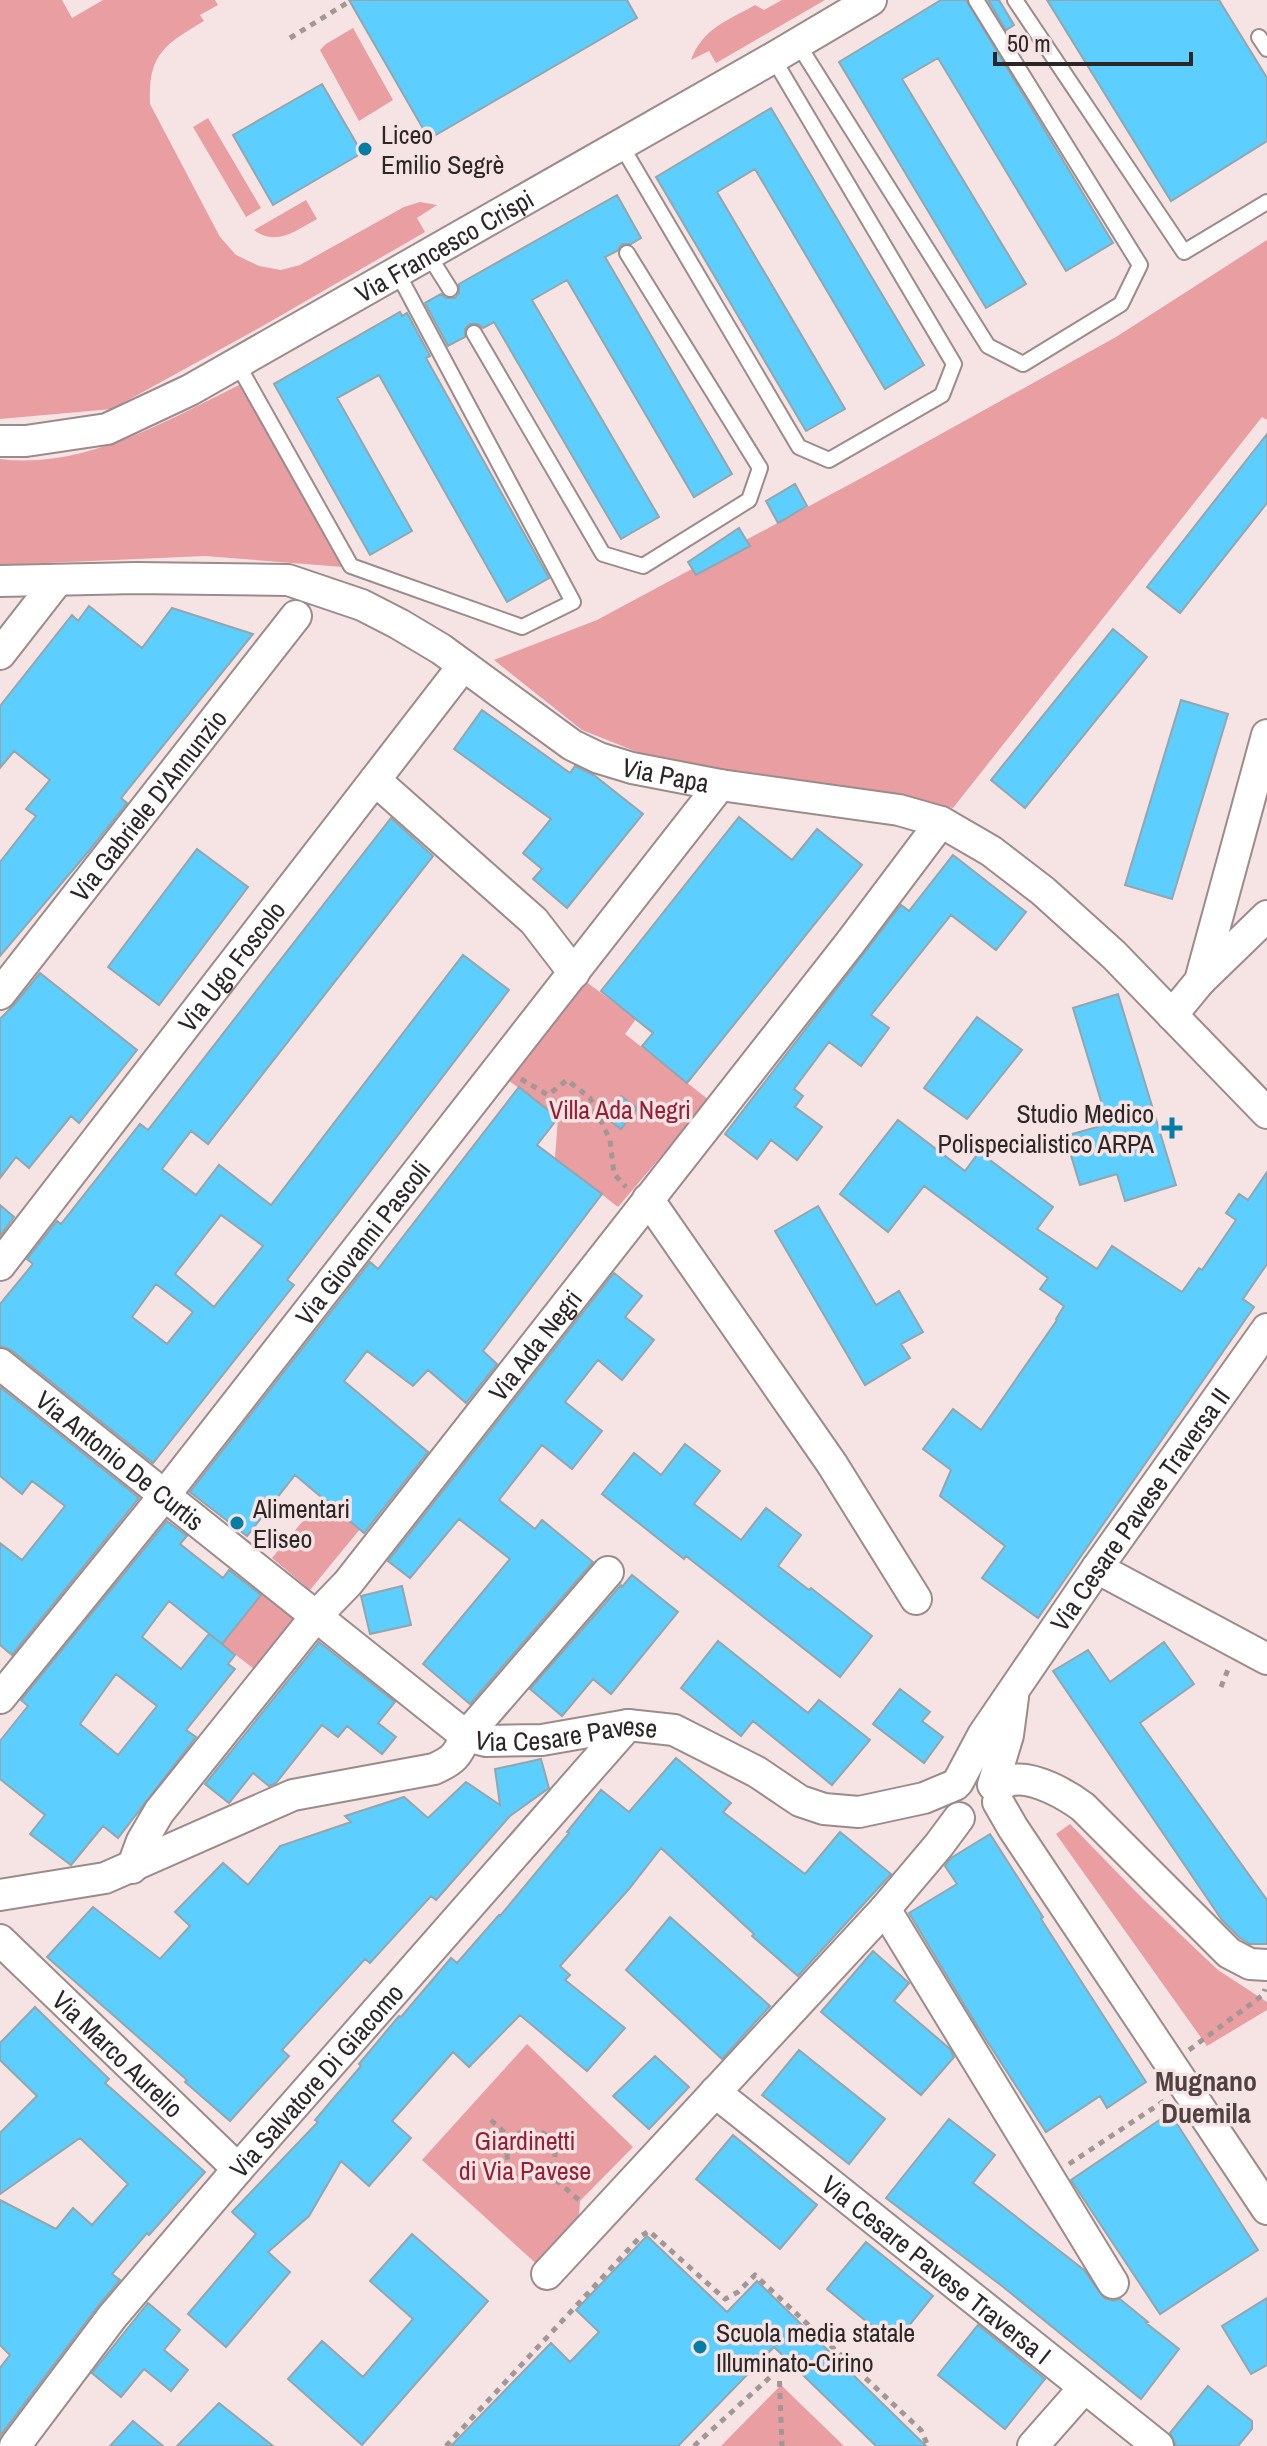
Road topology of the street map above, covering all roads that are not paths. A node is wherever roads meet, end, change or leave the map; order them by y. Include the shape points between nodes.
1 (871, 0) edge
2 (976, 0) edge
3 (1015, 0) edge
4 (785, 51) junction
5 (621, 145) junction
6 (1267, 202) edge
7 (627, 253) dead end
8 (428, 254) junction
9 (397, 272) junction
10 (450, 289) dead end
11 (474, 333) dead end
12 (237, 363) junction
13 (0, 441) edge
14 (0, 581) edge
15 (57, 581) junction
16 (296, 616) dead end
17 (0, 654) edge
18 (463, 666) junction
19 (1267, 735) edge
20 (375, 780) junction
21 (720, 785) junction
22 (941, 822) junction
23 (1267, 916) edge
24 (1204, 968) junction
25 (574, 973) junction
26 (0, 994) edge
27 (1172, 1015) junction
28 (1267, 1113) edge
29 (648, 1199) junction
30 (0, 1265) edge
31 (1267, 1329) edge
32 (0, 1364) edge
33 (164, 1496) junction
34 (1097, 1568) junction
35 (608, 1572) dead end
36 (916, 1599) dead end
37 (317, 1615) junction
38 (1267, 1659) edge
39 (4, 1683) edge
40 (1014, 1692) junction
41 (628, 1725) junction
42 (466, 1736) junction
43 (957, 1784) junction
44 (995, 1792) junction
45 (959, 1818) junction
46 (132, 1868) junction
47 (0, 1895) edge
48 (885, 1909) junction
49 (0, 1940) edge
50 (1267, 1965) edge
51 (715, 2092) junction
52 (238, 2169) junction
53 (1267, 2209) edge
54 (547, 2274) dead end
55 (1113, 2283) dead end
56 (1084, 2388) junction
57 (15, 2446) edge
58 (1033, 2446) edge
59 (1158, 2446) edge

1 - 4 street, Via Francesco Crispi
2 - 4 lane via 1140,265 1121,304 1023,364 988,346
3 - 6 lane via 1184,252
4 - 5 street, Via Francesco Crispi
4 - 5 lane via 954,364 942,395 829,460 799,447
5 - 8 street, Via Francesco Crispi
7 - 11 lane via 760,468 749,500 643,566 603,554
8 - 9 street, Via Francesco Crispi
8 - 10 lane
9 - 12 street, Via Francesco Crispi
9 - 12 lane via 573,602 522,627 351,566
12 - 13 street, Via Francesco Crispi via 107,429
14 - 15 street, Via Papa
15 - 17 street
15 - 18 street, Via Papa via 288,580 362,605
16 - 26 street, Via Gabriele D'Annunzio
18 - 20 street, Via Ugo Foscolo
18 - 21 street, Via Papa via 572,745 599,758
19 - 24 street
20 - 25 street via 534,921
20 - 30 street, Via Ugo Foscolo
21 - 22 street, Via Papa via 899,810
21 - 25 street, Via Giovanni Pascoli
22 - 27 street, Via Papa via 1043,891
22 - 29 street, Via Ada Negri
23 - 24 street
24 - 27 street
25 - 33 street, Via Giovanni Pascoli
27 - 28 street, Via Papa
29 - 36 street via 832,1464
29 - 37 street, Via Ada Negri via 348,1583
31 - 34 street, Via Cesare Pavese Traversa II
32 - 33 street, Via Antonio De Curtis
33 - 37 street, Via Antonio De Curtis
33 - 39 street, Via Giovanni Pascoli
34 - 38 street
34 - 40 street, Via Cesare Pavese Traversa II
35 - 42 street
37 - 42 street, Via Antonio De Curtis
37 - 46 street, Via Ada Negri via 159,1812
40 - 43 street, Via Cesare Pavese Traversa II
40 - 44 street, Via Cesare Pavese Traversa II
41 - 42 street, Via Cesare Pavese via 542,1740
41 - 43 street, Via Cesare Pavese via 683,1734 800,1801 824,1809 859,1812 924,1798
41 - 52 street, Via Salvatore Di Giacomo
42 - 46 street, Via Cesare Pavese via 458,1754 434,1769 293,1795
43 - 44 street via 976,1776 989,1780
43 - 45 street via 950,1799
44 - 45 street via 996,1809 986,1820 972,1823
44 - 50 street via 1014,1779 1064,1793 1229,1953 1250,1964
44 - 53 street
45 - 48 street
46 - 47 street, Via Cesare Pavese via 105,1878
48 - 51 street
48 - 55 street
49 - 52 street, Via Marco Aurelio
51 - 54 street
51 - 56 street, Via Cesare Pavese Traversa I
52 - 57 street, Via Salvatore Di Giacomo via 112,2317
56 - 58 street
56 - 59 street, Via Cesare Pavese Traversa I

